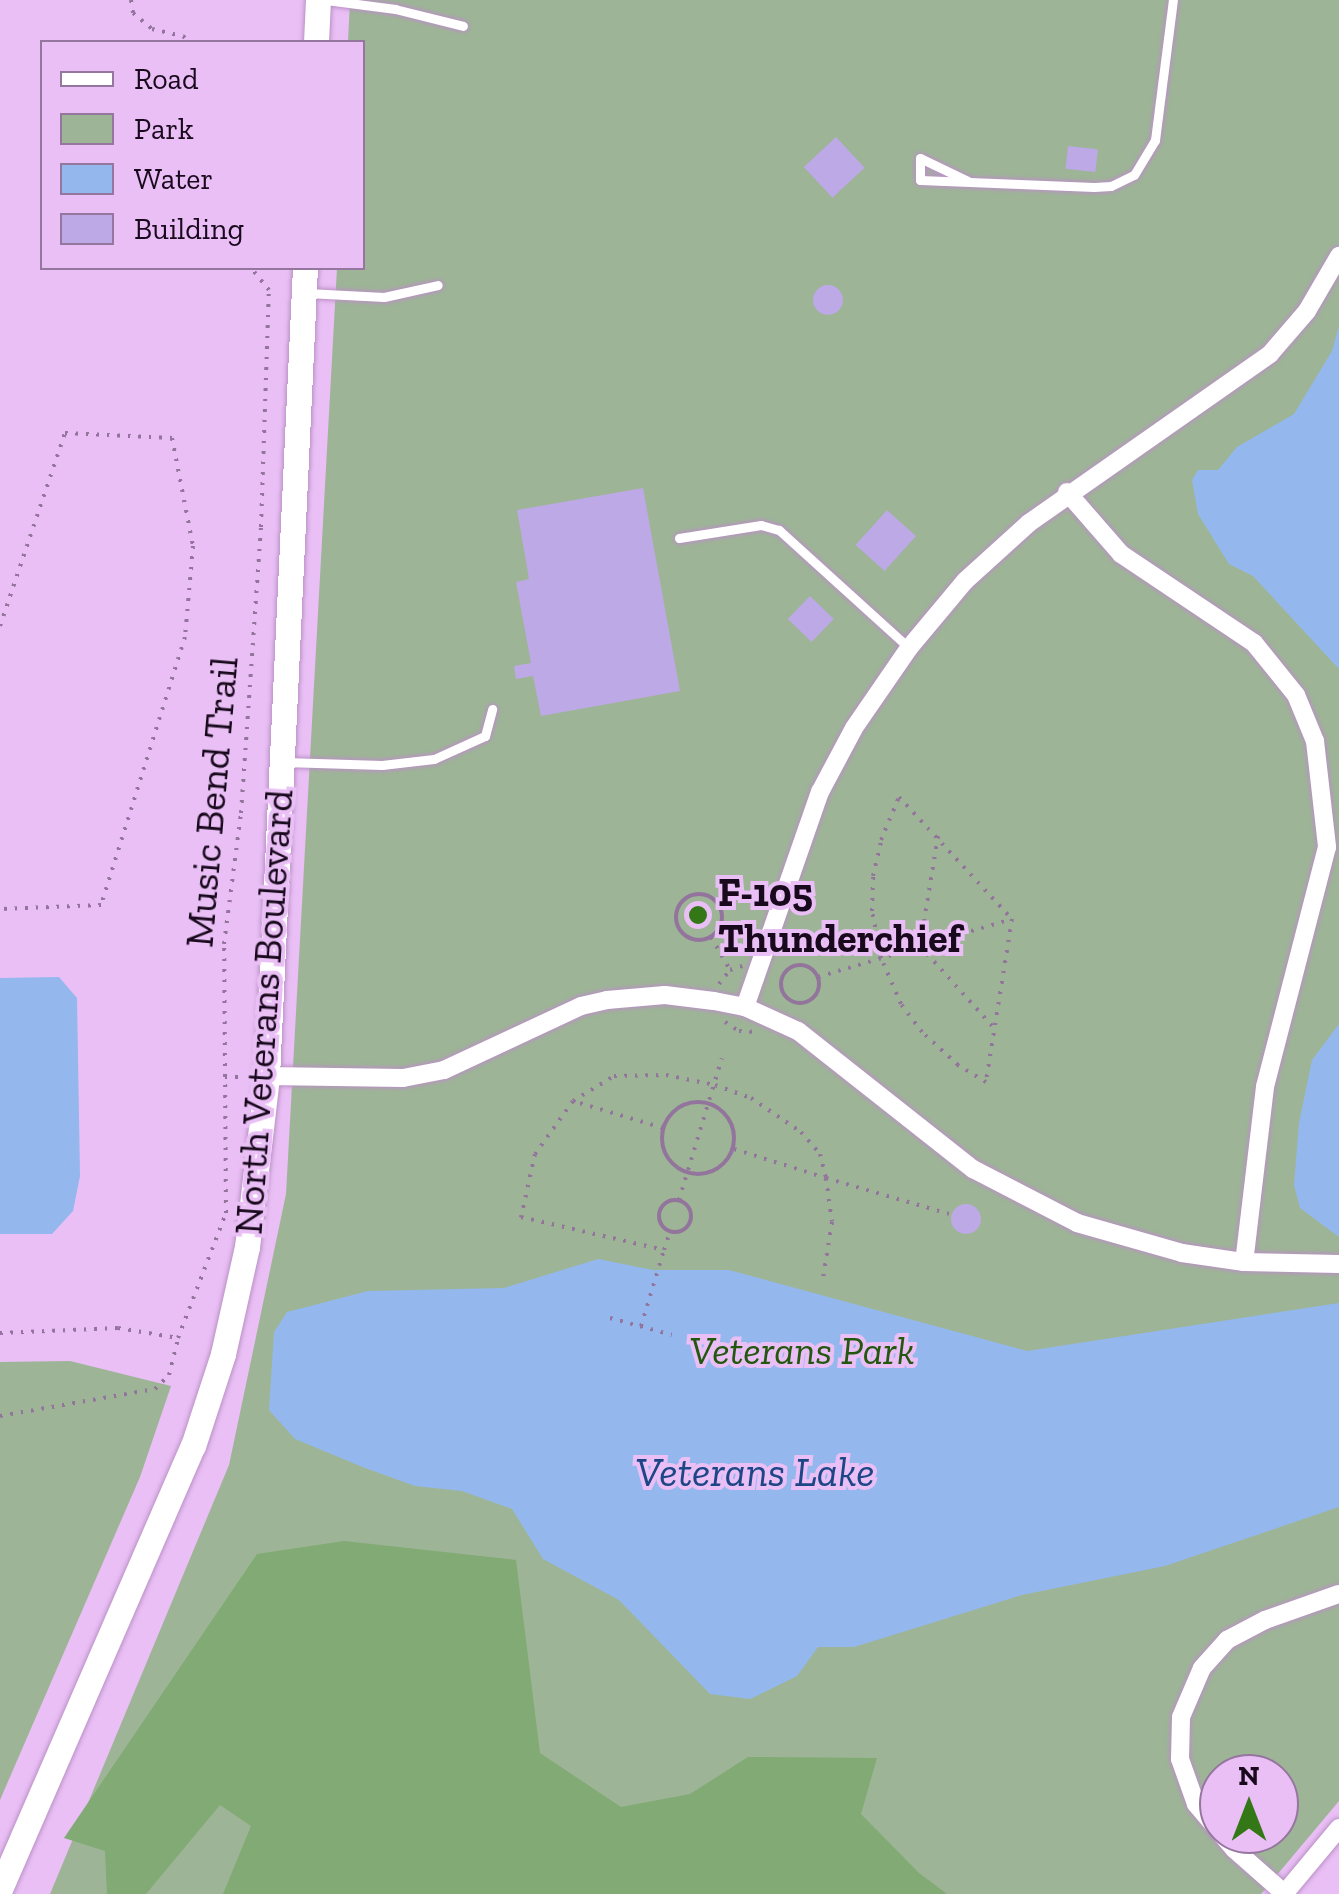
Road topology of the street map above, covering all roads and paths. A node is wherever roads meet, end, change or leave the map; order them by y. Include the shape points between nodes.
1 (131, 0) edge
2 (318, 0) edge
3 (326, 0) edge
4 (1173, 0) edge
5 (463, 26) dead end
6 (188, 40) edge
7 (316, 40) edge
8 (968, 181) junction
9 (1338, 261) edge
10 (253, 270) edge
11 (304, 280) edge
12 (438, 284) dead end
13 (1067, 492) junction
14 (680, 538) dead end
15 (0, 626) edge
16 (909, 648) junction
17 (492, 709) dead end
18 (281, 762) junction
19 (938, 836) junction
20 (0, 909) edge
21 (1012, 919) junction
22 (921, 934) junction
23 (711, 937) junction
24 (931, 943) junction
25 (920, 946) junction
26 (881, 958) junction
27 (928, 958) junction
28 (752, 965) dead end
29 (730, 970) junction
30 (818, 977) junction
31 (716, 990) dead end
32 (745, 1007) junction
33 (996, 1029) junction
34 (722, 1058) dead end
35 (267, 1076) junction
36 (715, 1084) junction
37 (573, 1101) junction
38 (709, 1104) junction
39 (664, 1128) junction
40 (734, 1148) junction
41 (687, 1174) junction
42 (826, 1178) junction
43 (679, 1200) junction
44 (949, 1214) dead end
45 (670, 1231) junction
46 (664, 1250) junction
47 (1244, 1262) junction
48 (1339, 1264) edge
49 (822, 1278) dead end
50 (610, 1318) dead end
51 (641, 1326) junction
52 (0, 1333) edge
53 (672, 1335) dead end
54 (178, 1338) junction
55 (0, 1416) edge
56 (1339, 1594) edge
57 (1339, 1828) edge
58 (0, 1889) edge
59 (1285, 1894) edge

1 - 6 path via 134,13 152,29
2 - 7 street
3 - 5 lane
4 - 8 lane via 1157,130 1134,175 1094,187
8 - 8 lane via 920,180 920,158 936,166
9 - 13 street via 1270,354
10 - 54 path, Music Bend Trail via 269,290 242,813 224,944 226,1213
11 - 12 lane via 384,297
11 - 18 street, North Veterans Boulevard
13 - 16 street via 986,560
13 - 47 street via 1121,554 1254,644 1296,695 1315,742 1327,846 1265,1086
14 - 16 lane via 760,526 780,530
15 - 20 path, Music Bend Trail via 65,433 172,438 194,546 185,637 100,905
16 - 32 street via 820,792
17 - 18 lane via 484,736 434,759
18 - 35 street, North Veterans Boulevard
19 - 21 path
19 - 22 path
19 - 26 path via 899,797 874,876
21 - 24 path
21 - 33 path
22 - 24 path
22 - 25 path
23 - 23 path via 720,925 718,904 706,895 684,898 675,919 682,933 695,940
23 - 29 path
24 - 27 path
25 - 26 path
25 - 27 path
26 - 30 path
26 - 33 path via 922,1032 986,1082
27 - 33 path
28 - 29 path
29 - 31 path
30 - 30 path via 805,966 792,966 782,988 791,1000 804,1002 815,996
32 - 35 street via 630,996 581,1006 424,1074 378,1080
32 - 47 street via 828,1051 943,1147 1039,1206 1148,1246
34 - 36 path
35 - 58 street, North Veterans Boulevard via 247,1247 209,1400
36 - 37 path via 666,1074 614,1076
36 - 38 path
36 - 42 path via 769,1108 801,1132 820,1154
37 - 39 path
37 - 46 path via 535,1154 521,1217
38 - 39 path via 677,1108
38 - 40 path via 730,1121
38 - 41 path
39 - 41 path via 664,1150
40 - 41 path via 712,1172
40 - 42 path
41 - 43 path
42 - 44 path
42 - 49 path via 832,1222
43 - 45 path via 660,1209 659,1220
43 - 45 path via 690,1220
45 - 46 path
46 - 51 path
47 - 48 street
50 - 51 path
51 - 53 path
52 - 54 path via 118,1328
54 - 55 path, Music Bend Trail via 169,1375 155,1388
56 - 59 street via 1228,1640 1202,1668 1181,1717 1180,1759 1196,1804
57 - 59 street

